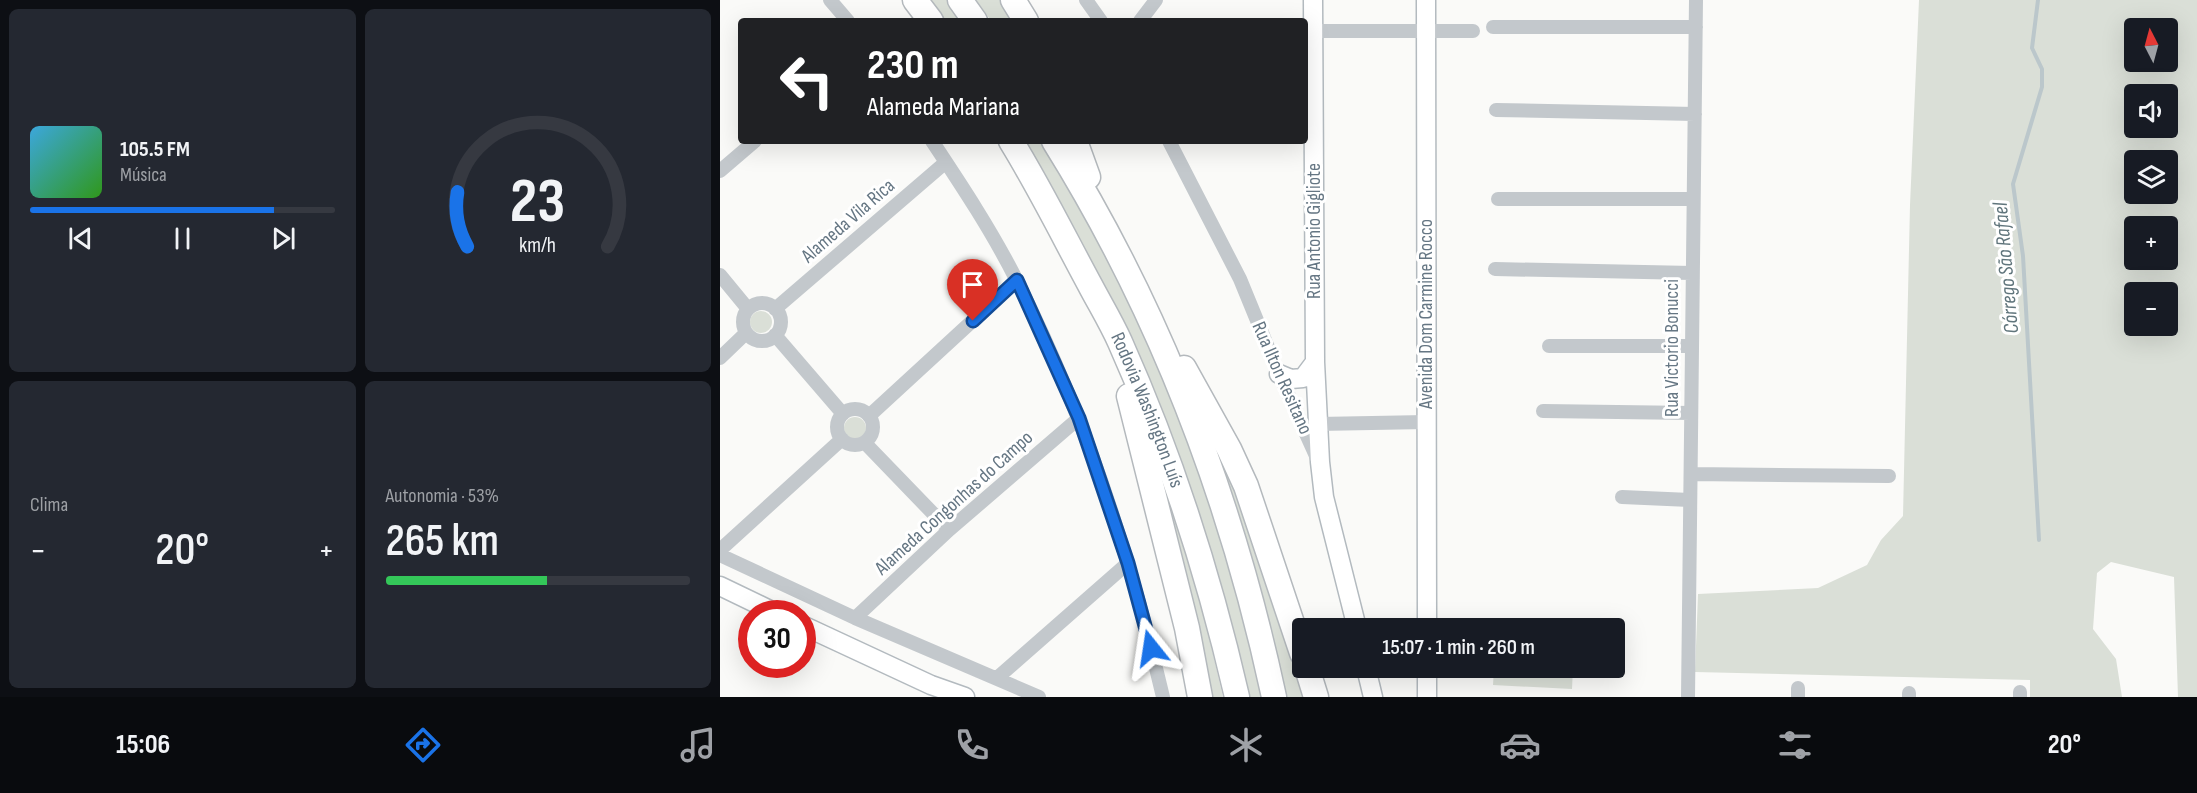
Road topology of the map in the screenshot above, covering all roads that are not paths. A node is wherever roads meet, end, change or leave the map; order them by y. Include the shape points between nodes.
1 (830, 0) edge
2 (915, 0) edge
3 (960, 0) edge
4 (1013, 0) edge
5 (1086, 0) edge
6 (1156, 0) edge
7 (1313, 0) edge
8 (1426, 0) edge
9 (1696, 0) edge
10 (845, 18) edge
11 (929, 18) edge
12 (973, 18) edge
13 (1024, 18) edge
14 (1099, 18) edge
15 (1142, 18) edge
16 (1493, 27) dead end
17 (1696, 27) junction
18 (1426, 30) junction
19 (1309, 31) edge
20 (1473, 31) dead end
21 (1496, 110) dead end
22 (1695, 114) junction
23 (752, 144) edge
24 (934, 144) edge
25 (1013, 144) edge
26 (1056, 144) edge
27 (1076, 144) edge
28 (1171, 144) edge
29 (946, 162) junction
30 (720, 171) edge
31 (1498, 199) dead end
32 (1694, 199) junction
33 (1108, 230) junction
34 (1495, 269) dead end
35 (1692, 273) junction
36 (720, 275) edge
37 (1017, 280) junction
38 (1090, 286) junction
39 (1139, 294) junction
40 (748, 309) junction
41 (775, 309) junction
42 (746, 333) junction
43 (775, 335) junction
44 (1549, 346) dead end
45 (1691, 346) junction
46 (720, 358) edge
47 (1315, 362) junction
48 (1279, 374) junction
49 (1543, 411) dead end
50 (1691, 413) junction
51 (843, 414) junction
52 (869, 416) junction
53 (1079, 418) junction
54 (1426, 422) junction
55 (1318, 424) junction
56 (842, 439) junction
57 (865, 443) junction
58 (1320, 462) junction
59 (1691, 474) junction
60 (1889, 476) dead end
61 (1622, 497) dead end
62 (1690, 500) junction
63 (949, 530) junction
64 (720, 550) edge
65 (720, 555) edge
66 (1128, 563) junction
67 (720, 586) edge
68 (749, 600) edge
69 (855, 618) junction
70 (1354, 618) edge
71 (1427, 618) edge
72 (1292, 624) edge
73 (816, 632) edge
74 (997, 678) junction
75 (1310, 678) edge
76 (1368, 678) edge
77 (1427, 678) edge
78 (931, 685) junction
79 (948, 697) edge
80 (965, 697) edge
81 (1039, 697) edge
82 (1162, 697) edge
83 (1200, 697) edge
84 (1237, 697) edge
85 (1274, 697) edge
86 (1316, 697) edge
87 (1373, 697) edge
88 (1427, 697) edge
89 (1688, 697) edge

1 - 10 street
2 - 11 highway
3 - 12 highway
4 - 13 highway
5 - 14 street
6 - 15 street
7 - 19 street, Rua Antonio Gigliote
8 - 18 street, Avenida Dom Carmine Rocco
9 - 17 street, Rua Victorio Bonucci
16 - 17 street
17 - 22 street, Rua Victorio Bonucci
18 - 19 street
18 - 20 street
18 - 54 street, Avenida Dom Carmine Rocco
19 - 47 street, Rua Antonio Gigliote
21 - 22 street
22 - 32 street, Rua Victorio Bonucci
23 - 30 street
24 - 29 street
25 - 38 highway, Rodovia Washington Luís
26 - 33 highway, Rodovia Washington Luís
27 - 33 highway
28 - 48 street, Rua Ilton Resitano via 1240,279
29 - 37 street
29 - 41 street, Alameda Vila Rica
31 - 32 street
32 - 35 street, Rua Victorio Bonucci
33 - 39 highway, Rodovia Washington Luís
34 - 35 street
35 - 45 street, Rua Victorio Bonucci
36 - 40 street
37 - 52 street
37 - 53 street
38 - 83 highway via 1128,389 1187,628
38 - 84 highway, Rodovia Washington Luís via 1119,339 1166,453 1212,600
39 - 72 highway via 1242,476
39 - 85 highway, Rodovia Washington Luís via 1224,510
40 - 41 street via 765,303
40 - 42 street via 743,319
41 - 43 street via 780,319
42 - 43 street via 759,341
42 - 46 street
43 - 51 street
44 - 45 street
45 - 50 street, Rua Victorio Bonucci
47 - 48 street via 1303,378
47 - 55 street, Rua Antonio Gigliote
48 - 58 street, Rua Ilton Resitano
49 - 50 street
50 - 59 street, Rua Victorio Bonucci
51 - 52 street via 854,409
51 - 56 street via 838,423
52 - 57 street via 873,431
53 - 63 street, Alameda Congonhas do Campo
53 - 66 street
54 - 55 street
54 - 71 street, Avenida Dom Carmine Rocco
55 - 58 street, Rua Antonio Gigliote
56 - 57 street via 851,445
56 - 64 street
57 - 63 street
58 - 70 street, Rua Ilton Resitano via 1324,497
59 - 60 street
59 - 62 street, Rua Victorio Bonucci
61 - 62 street
62 - 89 street, Rua Victorio Bonucci
63 - 69 street, Alameda Congonhas do Campo
65 - 69 street
66 - 74 street
66 - 82 street
67 - 68 street
69 - 74 street
73 - 78 street
74 - 81 street
75 - 86 highway
76 - 87 street
77 - 88 street
78 - 79 street
78 - 80 street

